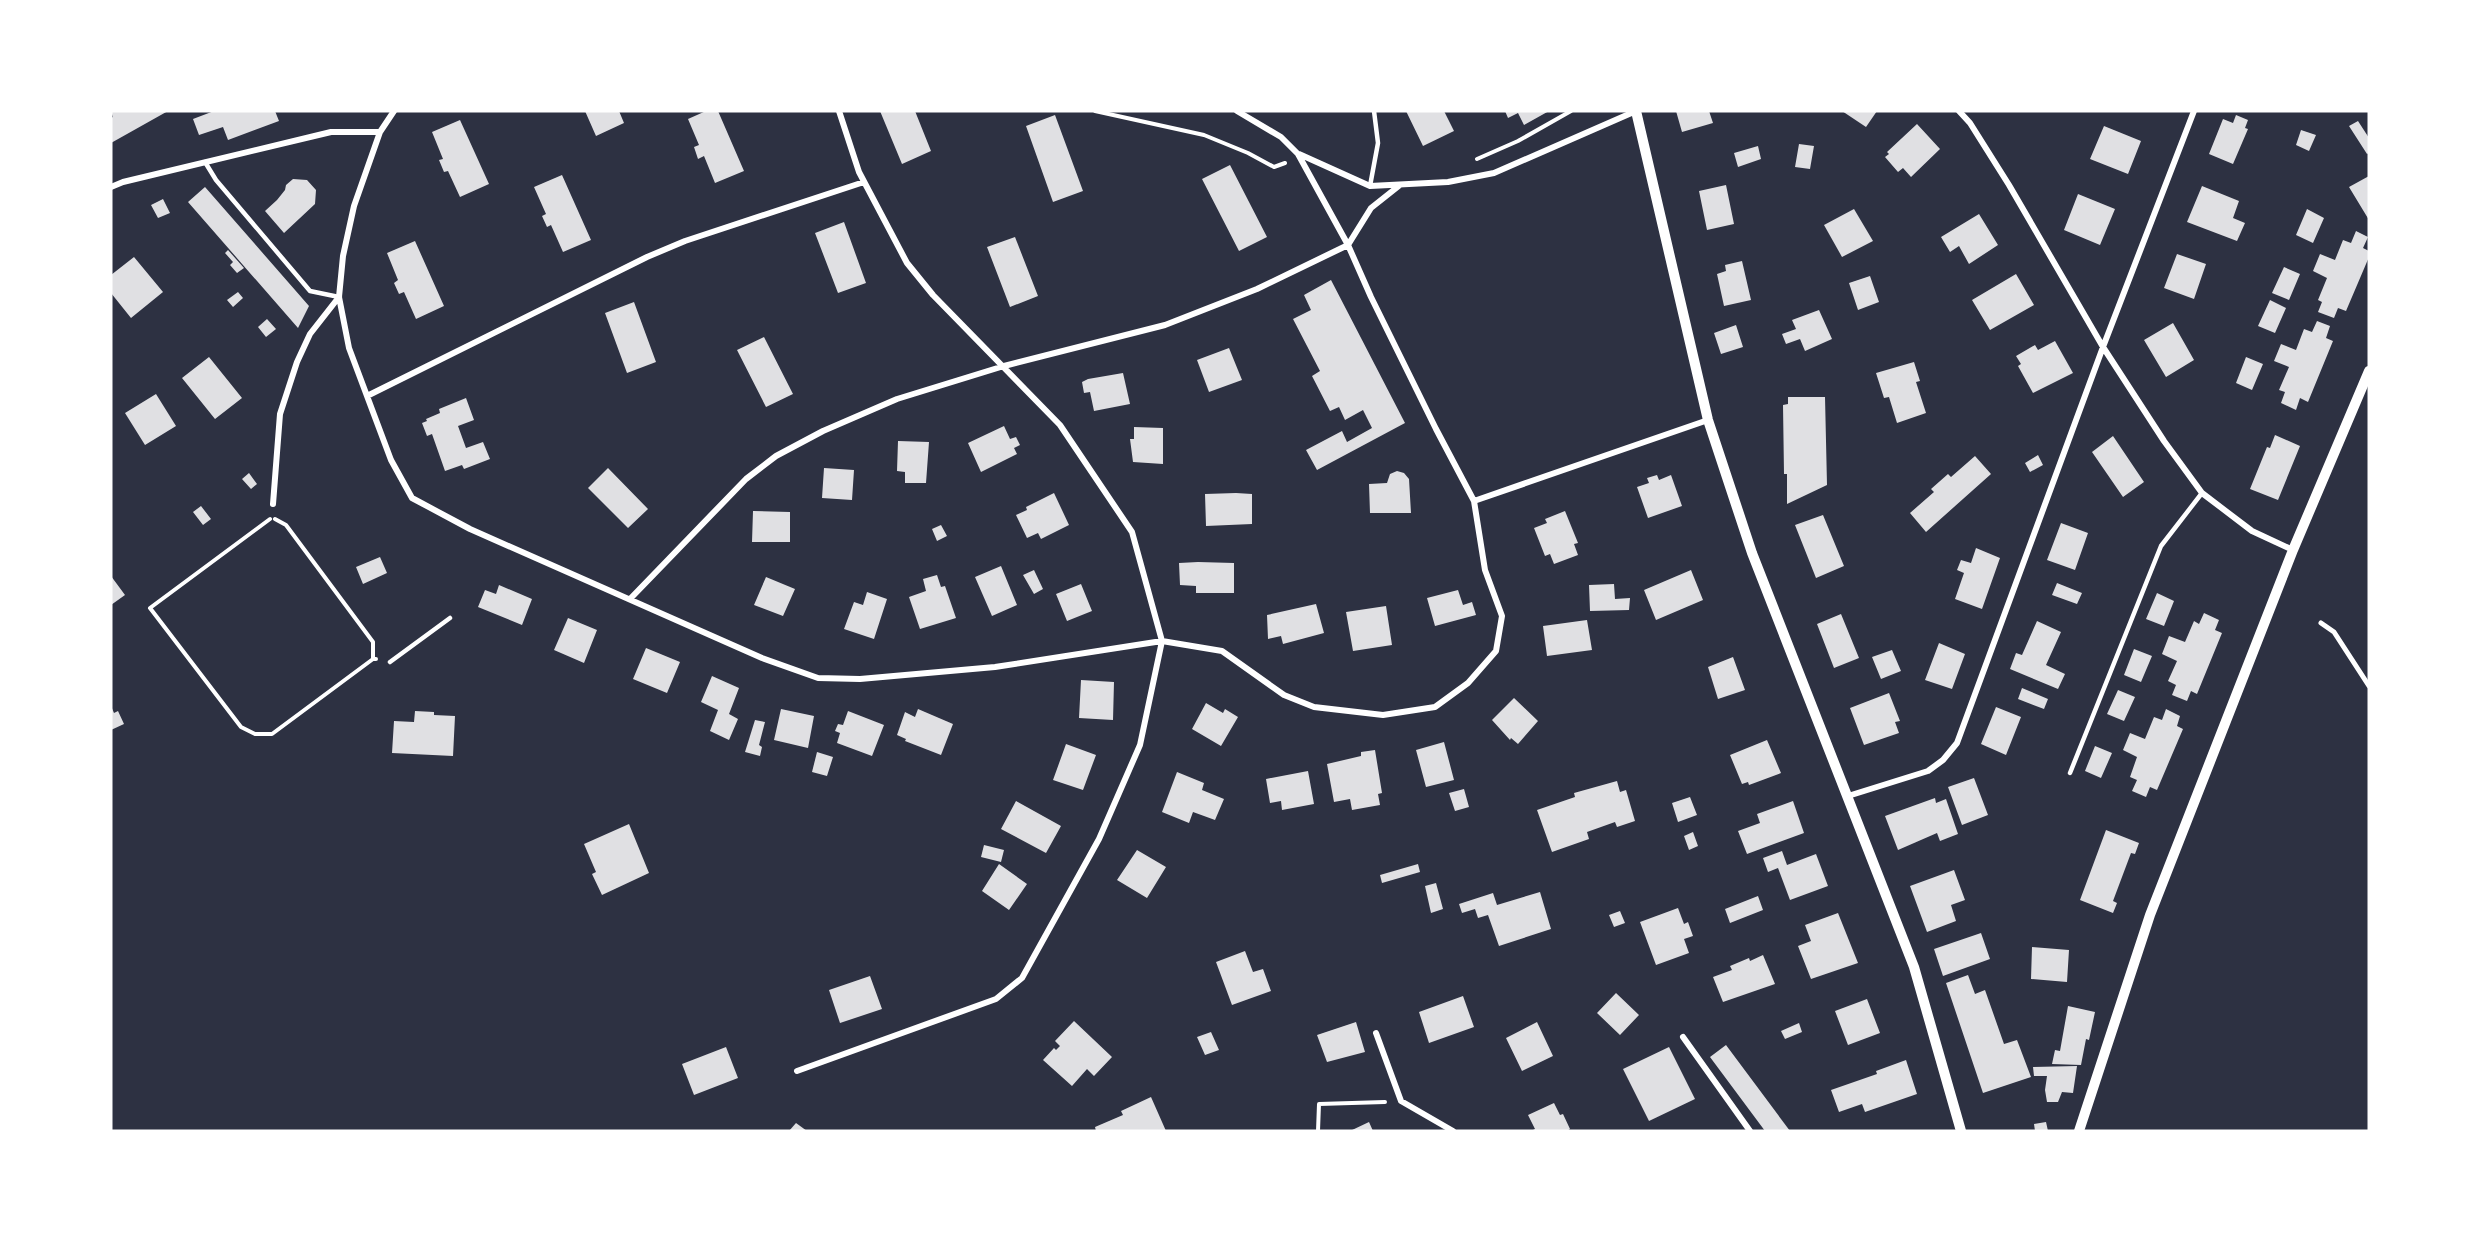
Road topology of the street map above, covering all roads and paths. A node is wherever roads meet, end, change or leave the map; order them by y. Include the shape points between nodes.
1 (394, 111) edge
2 (839, 111) edge
3 (1095, 111) edge
4 (1237, 111) edge
5 (1374, 111) edge
6 (1571, 111) edge
7 (1636, 111) edge
8 (1959, 111) edge
9 (2194, 111) edge
10 (380, 132) junction
11 (1298, 154) junction
12 (1476, 160) dead end
13 (205, 162) junction
14 (864, 182) junction
15 (1401, 185) junction
16 (1370, 186) junction
17 (111, 187) edge
18 (1348, 245) junction
19 (339, 297) junction
20 (2103, 347) junction
21 (1004, 366) junction
22 (2369, 371) edge
23 (367, 396) junction
24 (1708, 420) junction
25 (2202, 493) junction
26 (1474, 501) junction
27 (273, 504) joint
28 (272, 517) junction
29 (2293, 550) junction
30 (630, 599) junction
31 (450, 618) dead end
32 (2321, 623) dead end
33 (1162, 642) junction
34 (373, 659) junction
35 (390, 662) joint
36 (2369, 687) edge
37 (2070, 773) dead end
38 (1848, 796) junction
39 (1376, 1033) dead end
40 (1683, 1037) dead end
41 (797, 1071) dead end
42 (1401, 1101) junction
43 (1318, 1131) edge
44 (1453, 1131) edge
45 (1750, 1131) edge
46 (1961, 1131) edge
47 (2079, 1131) edge

1 - 10 street
2 - 14 street
3 - 11 path via 1204,135 1274,167
4 - 11 street via 1281,137
5 - 16 lane via 1378,143
6 - 12 path
7 - 15 street via 1494,172 1449,182
7 - 24 street
8 - 20 street via 2009,185
9 - 20 street
10 - 13 street via 331,132
10 - 19 street via 354,206
11 - 16 street
11 - 18 street
13 - 17 street
13 - 19 lane via 310,291
14 - 21 street via 907,263 933,295
14 - 23 street via 647,257
15 - 16 street
15 - 18 street via 1371,208
18 - 21 street via 1257,289 1165,325
18 - 26 street
19 - 23 street via 349,348
19 - 27 street via 310,334 280,414
20 - 25 street
20 - 38 street via 1957,743 1928,771
21 - 30 street via 897,399 776,456 711,513
21 - 33 street via 1060,425 1132,532
22 - 29 street
23 - 30 street via 391,460 412,498 470,529
24 - 26 street
24 - 38 street via 1752,553
25 - 29 street via 2252,531
25 - 37 lane via 2161,546
26 - 33 street via 1485,570 1502,616 1496,651 1468,683 1435,707 1383,715 1314,707 1284,695 1222,651
27 - 28 path
28 - 34 path via 286,525 373,642
28 - 34 path via 150,608 241,727 255,734 272,734
29 - 47 street via 2150,915
30 - 33 street via 762,658 819,678 860,679 995,667
31 - 35 lane
32 - 36 street via 2334,632
33 - 41 street via 1140,745 1100,839 1022,978 996,999
34 - 35 path
38 - 46 street via 1914,967
39 - 42 street
40 - 45 street
42 - 43 path via 1319,1104
42 - 44 street

